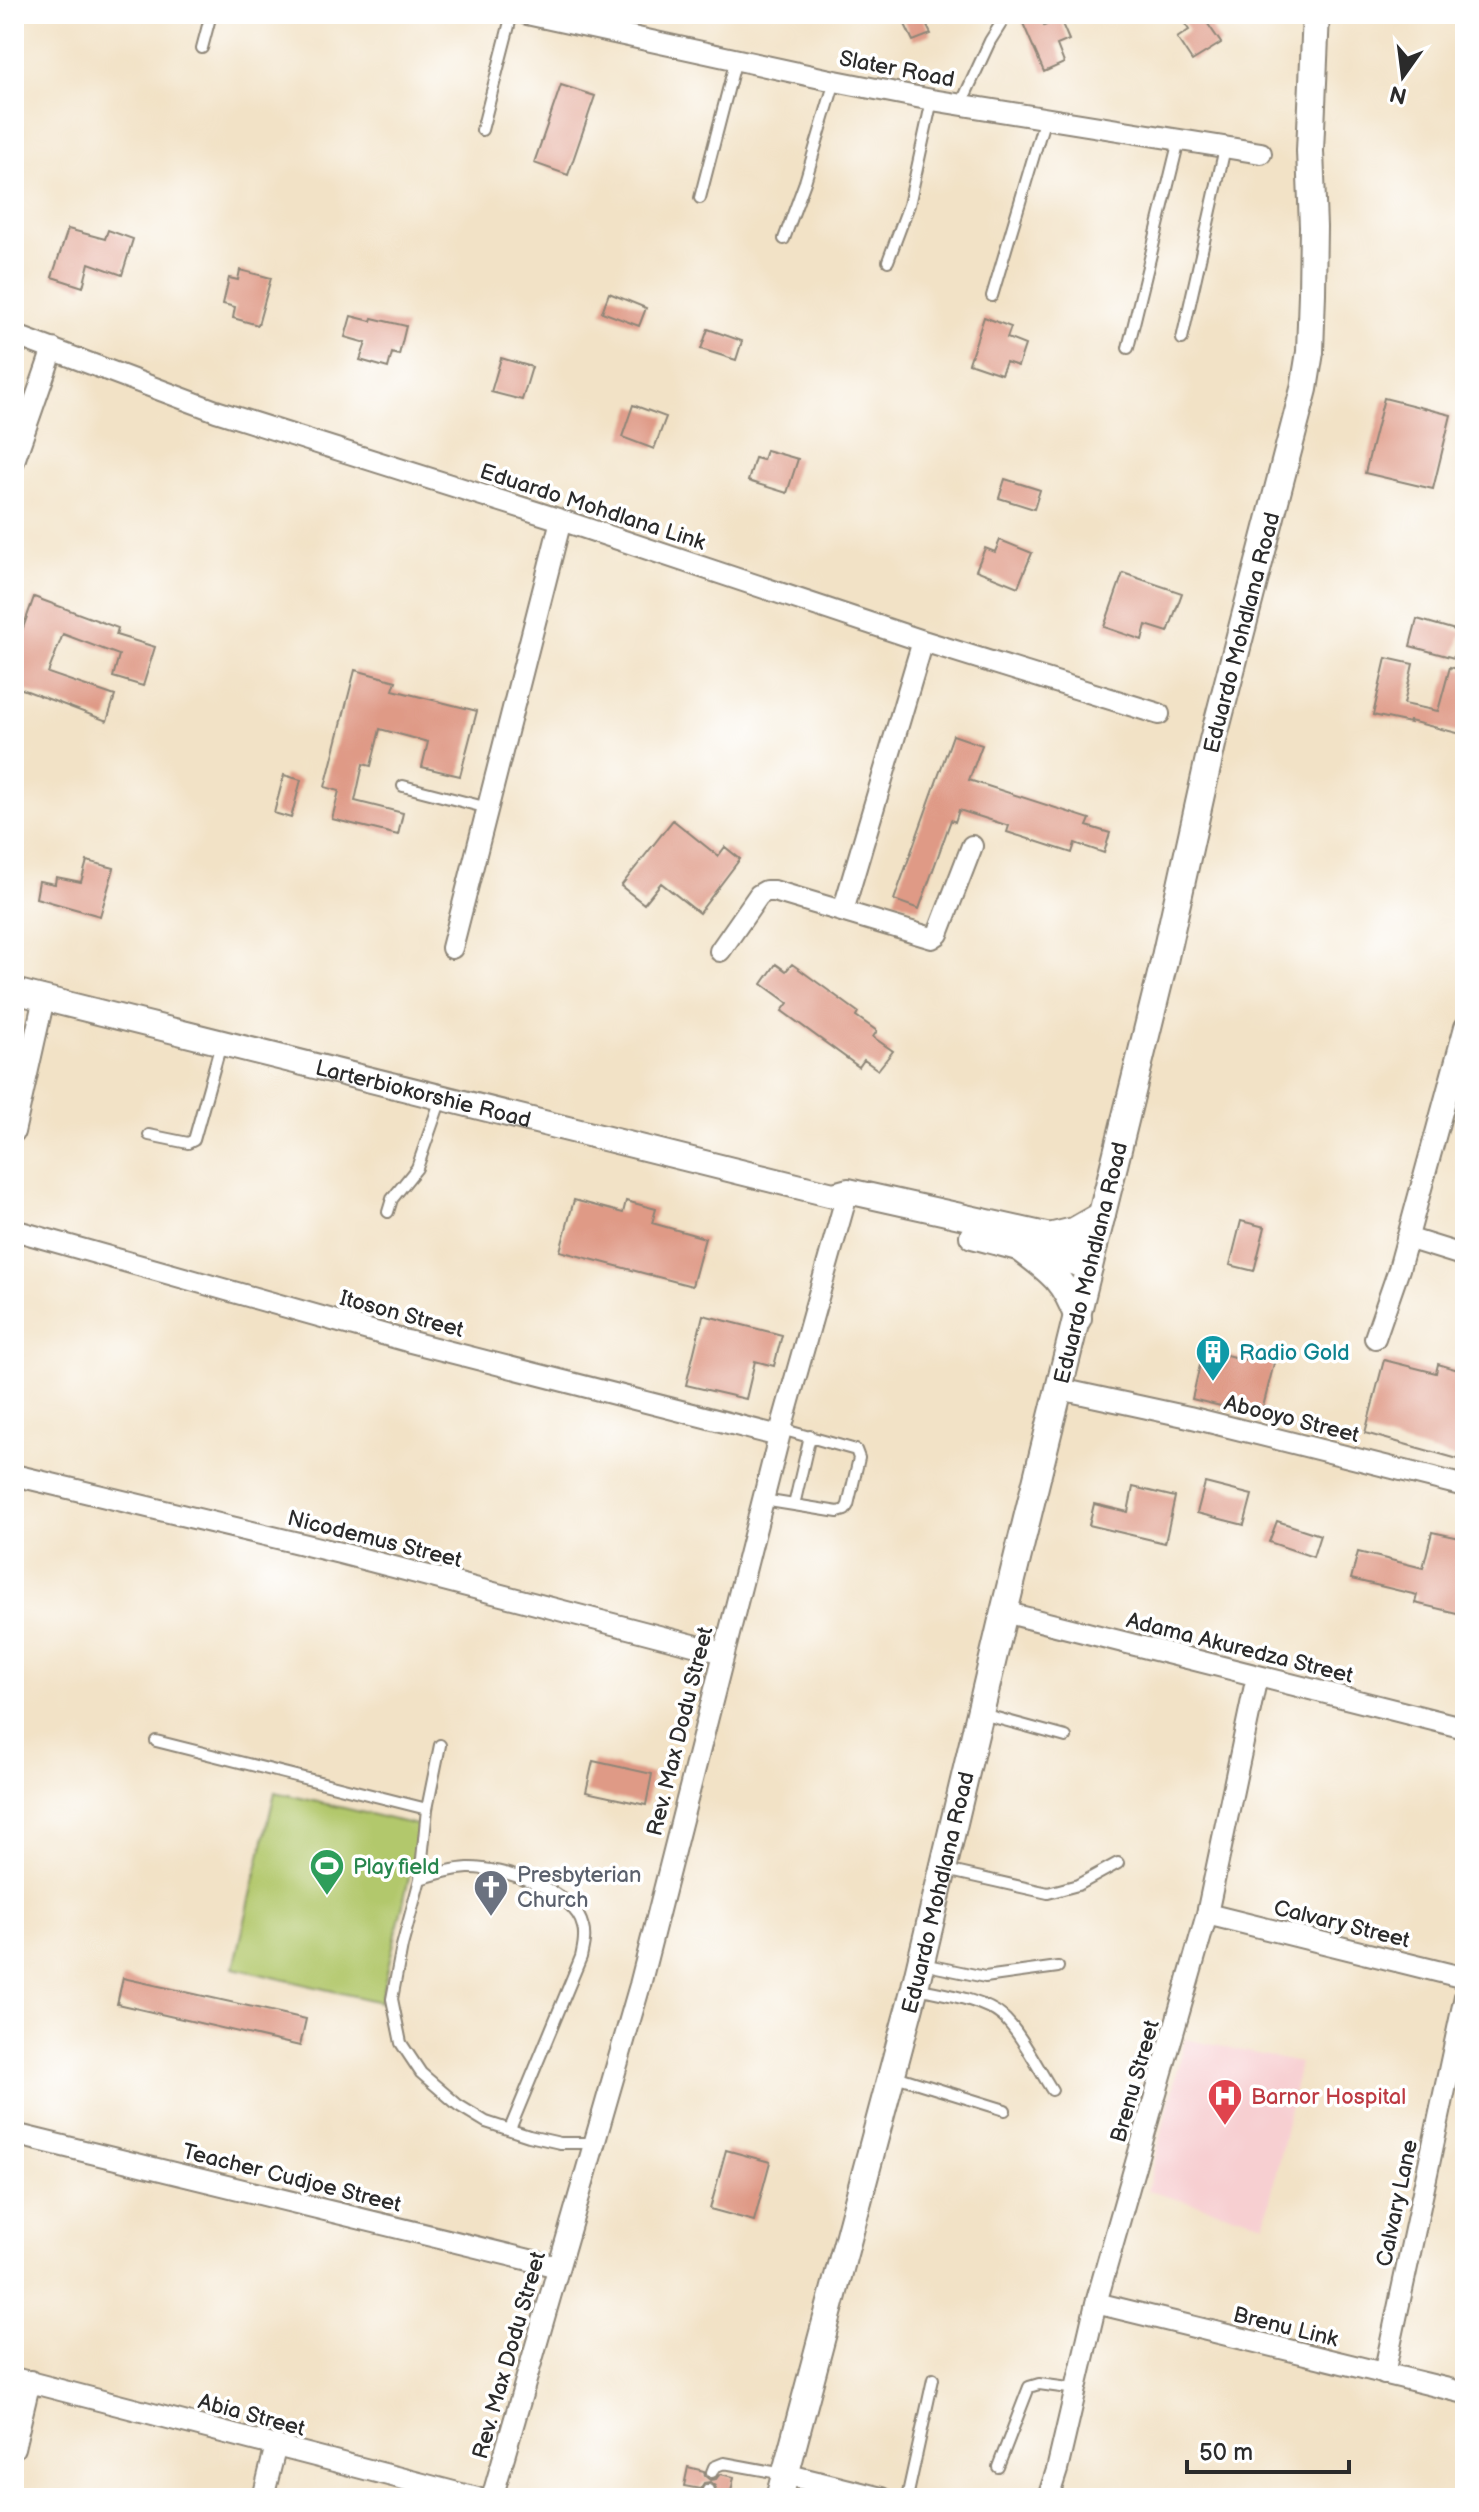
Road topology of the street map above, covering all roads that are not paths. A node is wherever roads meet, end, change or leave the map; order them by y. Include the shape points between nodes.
1 (211, 14) edge
2 (512, 14) edge
3 (527, 14) edge
4 (1007, 14) edge
5 (1316, 14) edge
6 (202, 48) dead end
7 (736, 59) junction
8 (835, 81) junction
9 (932, 100) junction
10 (961, 104) junction
11 (1045, 118) junction
12 (482, 130) dead end
13 (1179, 140) junction
14 (1225, 148) junction
15 (1261, 153) dead end
16 (700, 198) dead end
17 (784, 239) dead end
18 (888, 261) dead end
19 (992, 296) dead end
20 (14, 335) edge
21 (1182, 339) dead end
22 (1128, 348) dead end
23 (53, 349) junction
24 (14, 461) edge
25 (561, 520) junction
26 (923, 641) junction
27 (1159, 714) dead end
28 (403, 786) dead end
29 (488, 808) junction
30 (972, 846) dead end
31 (843, 911) junction
32 (452, 948) dead end
33 (720, 951) dead end
34 (14, 991) edge
35 (44, 998) junction
36 (1465, 1027) edge
37 (221, 1044) junction
38 (441, 1099) junction
39 (14, 1132) edge
40 (149, 1135) dead end
41 (842, 1197) junction
42 (388, 1212) dead end
43 (1102, 1215) junction
44 (14, 1230) edge
45 (1049, 1237) junction
46 (1407, 1238) junction
47 (1020, 1248) junction
48 (1465, 1256) edge
49 (1092, 1257) junction
50 (1078, 1318) junction
51 (1375, 1338) dead end
52 (1060, 1389) junction
53 (780, 1432) junction
54 (810, 1436) junction
55 (14, 1475) edge
56 (1465, 1486) edge
57 (763, 1500) junction
58 (794, 1505) junction
59 (1004, 1612) junction
60 (724, 1653) junction
61 (1257, 1676) junction
62 (980, 1714) junction
63 (1465, 1728) edge
64 (1066, 1737) dead end
65 (156, 1741) dead end
66 (440, 1745) dead end
67 (427, 1809) junction
68 (1118, 1863) dead end
69 (943, 1869) junction
70 (420, 1879) junction
71 (1207, 1914) junction
72 (1058, 1967) dead end
73 (918, 1976) junction
74 (1465, 1978) edge
75 (1465, 1996) edge
76 (892, 2075) junction
77 (1052, 2090) dead end
78 (1005, 2110) dead end
79 (510, 2129) junction
80 (14, 2134) edge
81 (594, 2143) junction
82 (558, 2267) junction
83 (1096, 2303) junction
84 (1384, 2374) junction
85 (933, 2379) dead end
86 (22, 2380) edge
87 (1076, 2389) junction
88 (1465, 2393) edge
89 (276, 2445) junction
90 (14, 2448) edge
91 (998, 2467) dead end
92 (712, 2472) dead end
93 (782, 2486) edge
94 (263, 2498) edge
95 (477, 2498) edge
96 (492, 2498) edge
97 (881, 2498) edge
98 (907, 2498) edge
99 (1048, 2498) edge

1 - 6 lane
2 - 12 lane
3 - 7 street, Slater Road
4 - 10 lane
5 - 43 main road, Eduardo Mohdlana Road via 1310,151 1312,293 1304,389 1213,740
7 - 8 street, Slater Road
7 - 16 lane
8 - 9 street, Slater Road
8 - 17 lane
9 - 10 street, Slater Road
9 - 18 lane via 909,205
10 - 11 street, Slater Road
11 - 13 street, Slater Road
11 - 19 lane
13 - 14 street, Slater Road
13 - 22 lane
14 - 15 street, Slater Road
14 - 21 lane
20 - 23 street, Eduardo Mohdlana Link
23 - 24 street
23 - 25 street, Eduardo Mohdlana Link via 216,411
25 - 26 street, Eduardo Mohdlana Link
25 - 29 street
26 - 27 street, Eduardo Mohdlana Link
26 - 31 street
28 - 29 lane
29 - 32 street
30 - 31 street via 932,938
31 - 33 street via 766,891
34 - 35 street, Larterbiokorshie Road
35 - 37 street, Larterbiokorshie Road
35 - 39 street
36 - 46 street
37 - 38 street, Larterbiokorshie Road
37 - 40 lane via 194,1140
38 - 41 street, Larterbiokorshie Road
38 - 42 lane via 417,1168
41 - 45 street, Larterbiokorshie Road
41 - 47 street, Larterbiokorshie Road
41 - 53 street, Rev. Max Dodu Street
43 - 45 main road via 1074,1231
43 - 49 main road, Eduardo Mohdlana Road
44 - 53 street, Itoson Street via 407,1341
45 - 49 street, Larterbiokorshie Road
46 - 48 street
46 - 51 street
47 - 49 street, Larterbiokorshie Road
47 - 50 main road via 1059,1279
49 - 50 main road, Eduardo Mohdlana Road
50 - 52 main road, Eduardo Mohdlana Road
52 - 56 street, Abooyo Street
52 - 59 main road, Eduardo Mohdlana Road
53 - 54 lane
53 - 57 street, Rev. Max Dodu Street
54 - 58 lane
54 - 58 lane via 856,1450 859,1458 845,1510
55 - 60 street, Nicodemus Street
57 - 58 lane
57 - 60 street, Rev. Max Dodu Street
59 - 61 street, Adama Akuredza Street
59 - 62 main road, Eduardo Mohdlana Road
60 - 81 street, Rev. Max Dodu Street
61 - 63 street, Adama Akuredza Street
61 - 71 street, Brenu Street
62 - 64 lane
62 - 69 main road, Eduardo Mohdlana Road
65 - 67 lane
66 - 67 lane
67 - 70 lane
68 - 69 lane via 1078,1885 1048,1893
69 - 73 main road, Eduardo Mohdlana Road
70 - 79 lane via 392,1999 401,2043 421,2073 458,2105
70 - 79 lane via 470,1868 532,1880 574,1908 583,1925 581,1957
71 - 74 street, Calvary Street
71 - 83 street, Brenu Street
72 - 73 lane via 985,1977
73 - 76 main road, Eduardo Mohdlana Road
73 - 77 lane via 1002,2016
75 - 84 street, Calvary Lane
76 - 78 lane
76 - 93 main road, Eduardo Mohdlana Road
79 - 81 lane via 560,2143
80 - 82 street, Teacher Cudjoe Street
81 - 82 street, Rev. Max Dodu Street
82 - 96 street, Rev. Max Dodu Street
83 - 84 street, Brenu Link
83 - 87 street, Brenu Street
84 - 88 street, Brenu Link
85 - 98 lane
86 - 89 street, Abia Street
86 - 90 street
87 - 91 lane via 1029,2387
87 - 99 street, Brenu Street
89 - 94 street
89 - 95 street, Abia Street
92 - 93 lane via 724,2463
93 - 97 street

